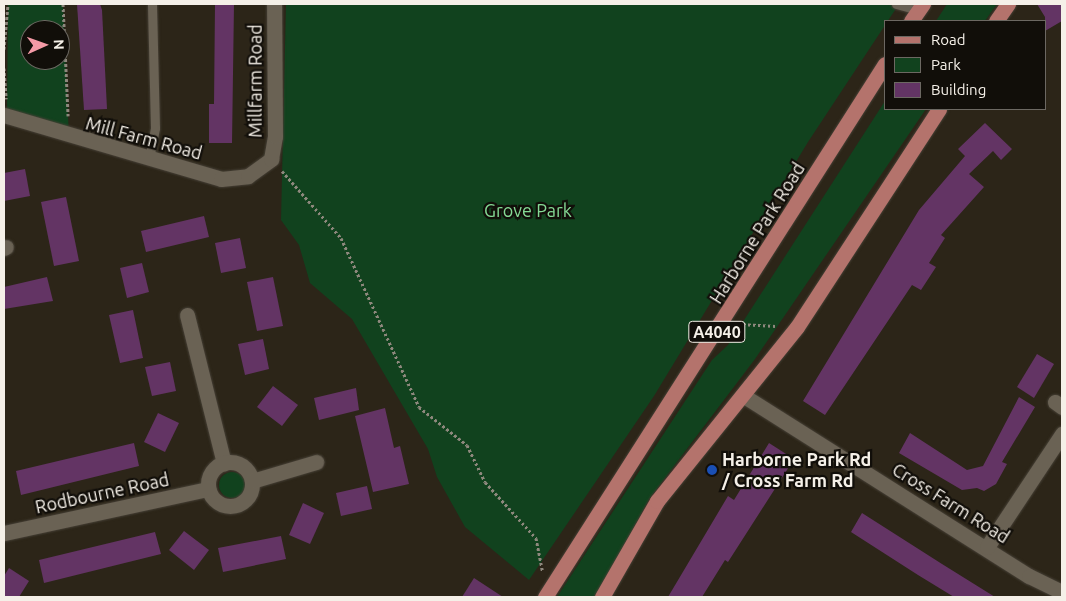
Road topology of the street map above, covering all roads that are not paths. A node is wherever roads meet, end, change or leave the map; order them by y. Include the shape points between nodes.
1 (152, 4) edge
2 (274, 4) edge
3 (896, 4) edge
4 (1008, 4) edge
5 (918, 12) edge
6 (997, 20) edge
7 (884, 66) edge
8 (938, 110) edge
9 (5, 116) edge
10 (271, 159) joint
11 (149, 160) junction
12 (187, 315) dead end
13 (744, 396) junction
14 (1062, 434) edge
15 (316, 462) dead end
16 (224, 463) junction
17 (252, 481) junction
18 (208, 489) junction
19 (4, 534) edge
20 (987, 547) junction
21 (1062, 592) edge
22 (546, 596) edge
23 (602, 597) edge

1 - 11 lane via 155,128
2 - 10 street, Millfarm Road via 275,136
3 - 5 lane
4 - 6 main road
7 - 22 main road, Harborne Park Road / A4040 via 723,323
8 - 13 main road via 797,327
9 - 11 street, Mill Farm Road
10 - 11 street, Mill Farm Road via 248,176 221,179
12 - 16 street
13 - 20 street, Cross Farm Road
13 - 23 main road via 657,501
14 - 20 street
15 - 17 street
16 - 17 street via 245,468
16 - 18 street via 210,476
17 - 18 street via 250,493 237,505 219,503
18 - 19 street, Rodbourne Road
20 - 21 street, Cross Farm Road

